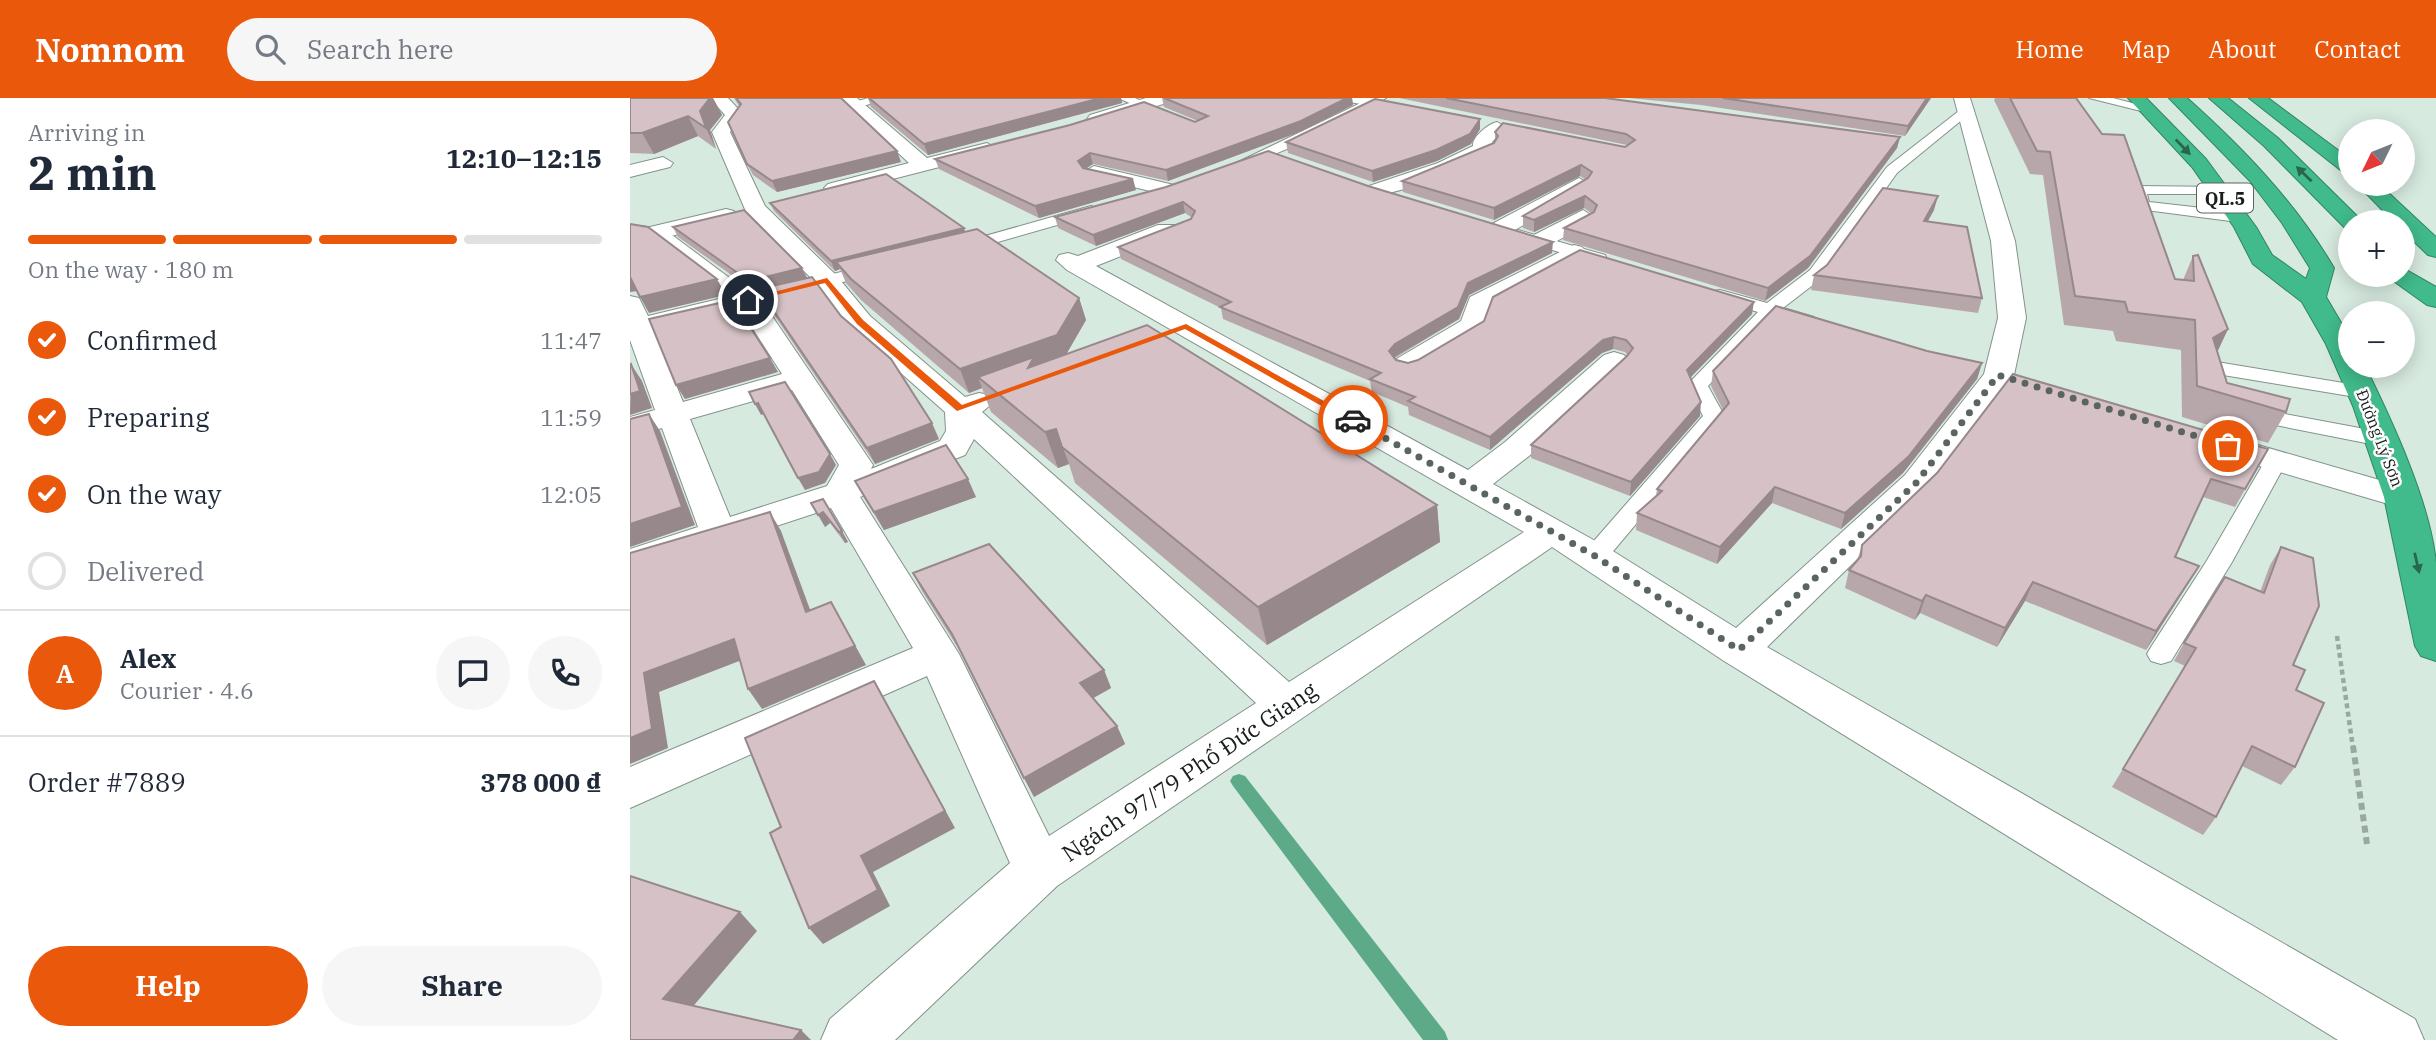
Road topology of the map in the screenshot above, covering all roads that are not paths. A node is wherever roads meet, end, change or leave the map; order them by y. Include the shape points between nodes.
1 (719, 98) edge
2 (887, 98) edge
3 (1124, 98) edge
4 (1164, 98) edge
5 (1355, 98) edge
6 (2095, 98) edge
7 (2177, 98) edge
8 (2217, 98) edge
9 (2257, 98) edge
10 (851, 101) edge
11 (1383, 102) edge
12 (2141, 103) edge
13 (1144, 104) junction
14 (1965, 104) edge
15 (1180, 119) edge
16 (1475, 123) edge
17 (1078, 125) edge
18 (1503, 128) joint
19 (1000, 146) edge
20 (1270, 154) junction
21 (2338, 159) edge
22 (663, 163) dead end
23 (1297, 163) edge
24 (923, 166) junction
25 (1232, 167) edge
26 (630, 171) edge
27 (1094, 172) edge
28 (1579, 184) edge
29 (1174, 187) joint
30 (1370, 188) joint
31 (2219, 190) junction
32 (822, 191) edge
33 (2380, 196) edge
34 (1140, 197) edge
35 (1404, 200) edge
36 (765, 206) junction
37 (1100, 208) edge
38 (2340, 210) edge
39 (1583, 217) edge
40 (2238, 217) junction
41 (1184, 222) edge
42 (1494, 227) joint
43 (630, 230) edge
44 (658, 232) junction
45 (1540, 241) junction
46 (2436, 250) edge
47 (1574, 251) junction
48 (941, 252) edge
49 (1611, 263) edge
50 (890, 265) edge
51 (827, 280) junction
52 (2415, 285) edge
53 (1698, 289) edge
54 (2313, 297) junction
55 (2436, 299) edge
56 (748, 300) junction
57 (1771, 309) junction
58 (632, 320) edge
59 (1824, 326) edge
60 (1614, 361) dead end
61 (1408, 364) edge
62 (800, 378) junction
63 (1011, 390) edge
64 (2362, 392) junction
65 (961, 409) junction
66 (671, 415) junction
67 (630, 427) edge
68 (2184, 433) edge
69 (2381, 439) junction
70 (2276, 461) junction
71 (1470, 485) junction
72 (840, 493) junction
73 (2402, 497) junction
74 (1551, 531) junction
75 (718, 532) junction
76 (1595, 556) junction
77 (630, 562) edge
78 (2436, 646) edge
79 (1739, 650) junction
80 (938, 654) junction
81 (2161, 654) dead end
82 (1287, 706) junction
83 (630, 788) edge
84 (1039, 870) junction
85 (850, 1040) edge
86 (2394, 1040) edge

1 - 36 street via 734,114 721,132
2 - 10 lane
3 - 13 lane
4 - 13 street
5 - 11 street
6 - 12 lane
7 - 54 highway, QL.5 via 2256,175 2302,230 2322,268
38 -> 8 highway via 2271,142
9 - 21 highway
10 - 24 street
11 - 20 lane
12 -> 31 highway, Đường Lý Sơn / QL.5
13 - 15 lane
13 - 17 street
14 - 57 lane via 1892,170 1816,274
14 - 79 street via 2003,241 2012,318 2000,376 1917,482
16 - 18 lane
18 - 30 street via 1481,143 1486,147 1445,167
19 - 24 street
20 - 23 lane
20 - 25 lane
22 - 26 street
24 - 32 street
27 - 29 street
28 - 42 street
29 - 34 lane
30 - 35 lane
31 - 40 highway, Đường Lý Sơn / QL.5
31 - 40 lane via 2138,190 2143,206
33 - 46 highway
36 - 44 street
36 - 51 street
37 - 48 lane
39 - 45 street
40 - 54 highway, Đường Lý Sơn / QL.5 via 2262,259
41 - 71 street via 1072,263 1167,333
42 - 45 lane
43 - 44 lane
44 - 56 lane
45 - 47 lane
47 - 49 lane
47 - 61 street via 1479,303 1473,325
50 - 51 lane
51 - 56 lane
51 - 65 street via 860,322
52 - 55 highway
53 - 57 lane
54 - 64 highway, Đường Lý Sơn / QL.5
56 - 58 street
56 - 62 street
57 - 59 lane
57 - 76 lane via 1697,385 1714,417
58 - 66 street
60 - 71 street
62 - 66 street
62 - 72 street via 856,465
63 - 65 street
64 - 69 highway, Đường Lý Sơn / QL.5
64 - 69 lane via 2211,367 2222,408
65 - 72 street via 962,431 953,448
65 - 82 street
66 - 67 street
66 - 75 street
68 - 70 street
69 - 73 highway, Đường Lý Sơn / QL.5
70 - 73 street
70 - 81 lane
71 - 74 street
72 - 75 street
72 - 80 street
73 -> 78 highway, Đường Lý Sơn / QL.5
74 - 76 street
74 - 82 street, Ngách 97/79 Phố Đức Giang
75 - 77 street
76 - 79 street
79 - 86 street
80 - 83 street
80 - 84 street
82 - 84 street, Ngách 97/79 Phố Đức Giang
84 - 85 street, Ngách 97/79 Phố Đức Giang

